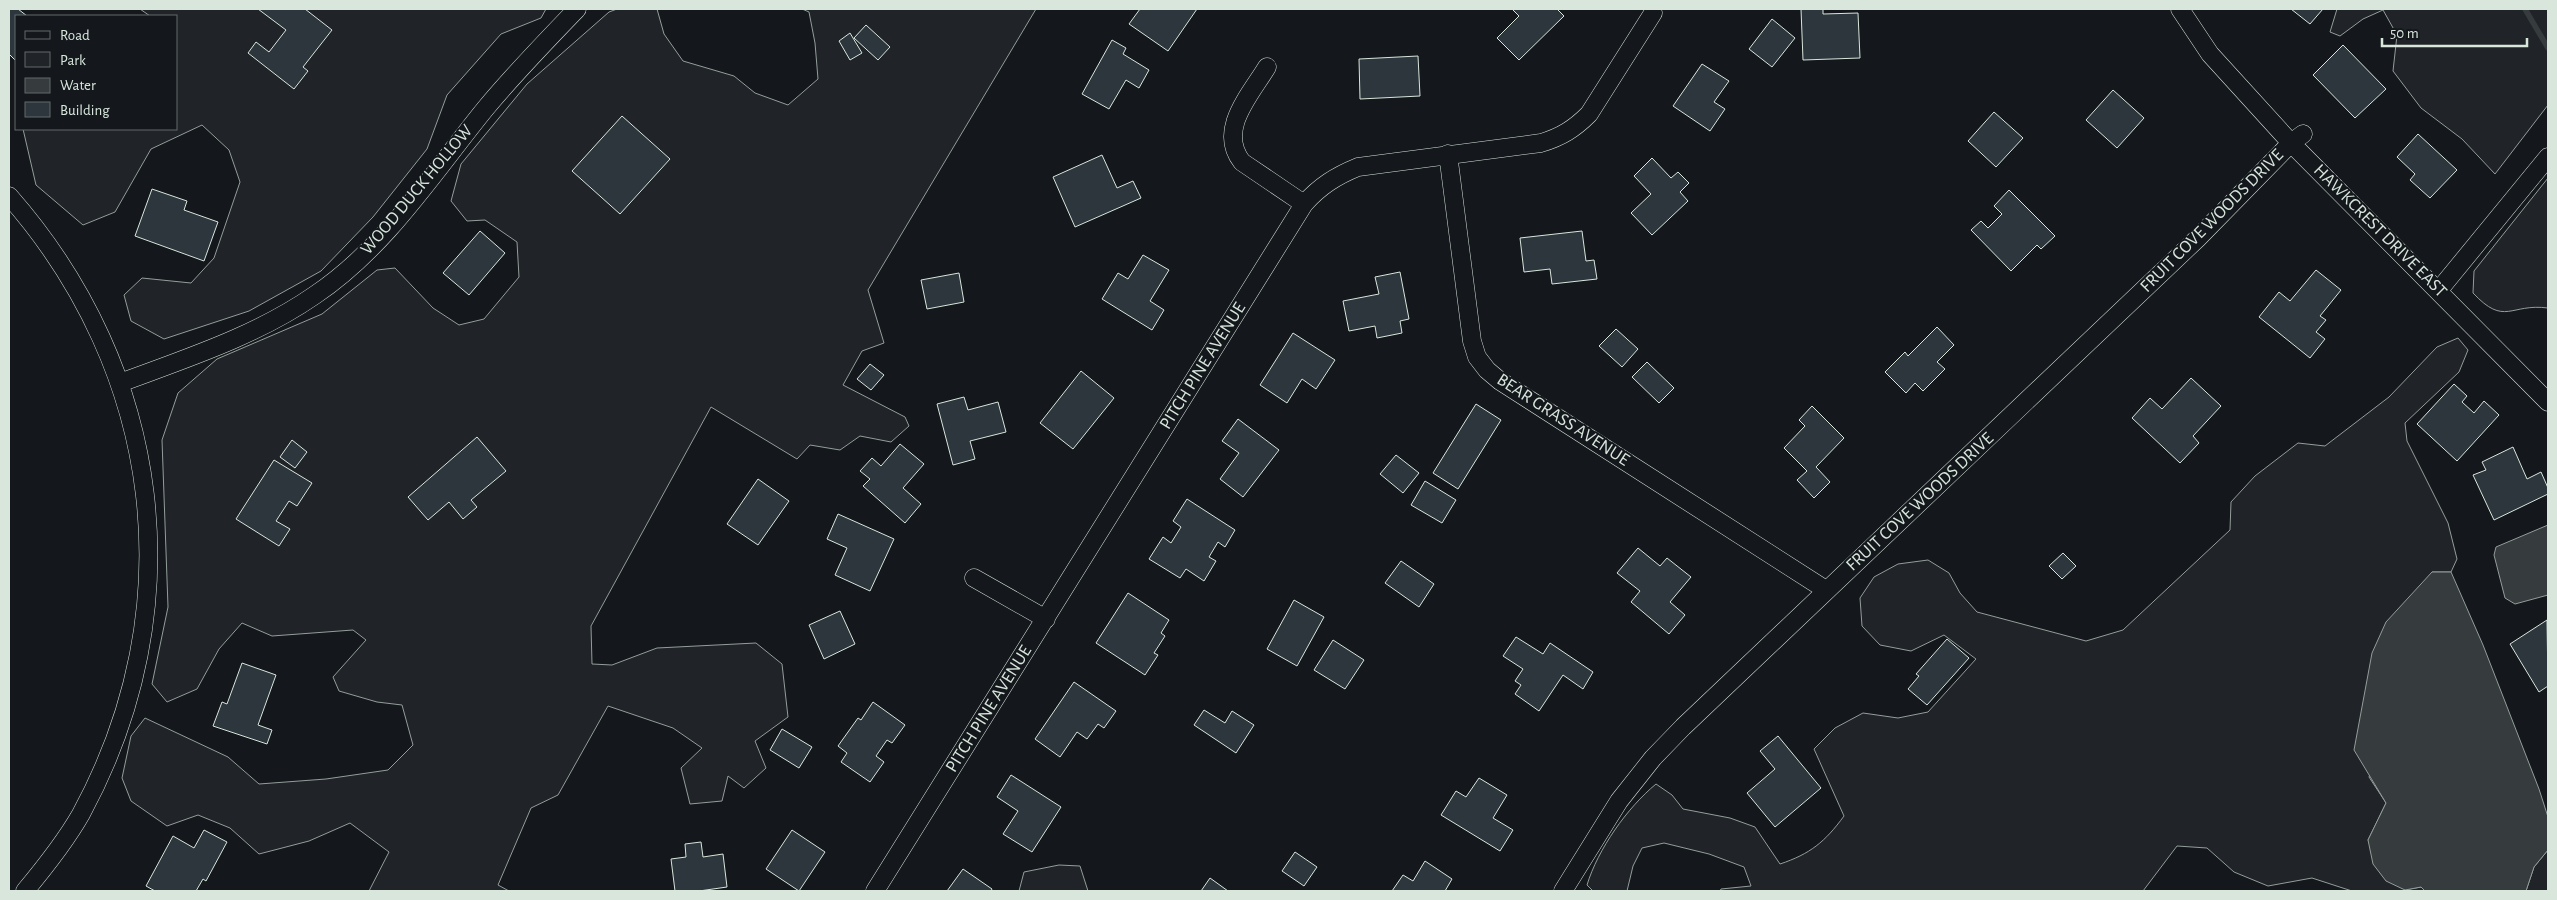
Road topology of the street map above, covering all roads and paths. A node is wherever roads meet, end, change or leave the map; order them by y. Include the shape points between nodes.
1 (577, 9) edge
2 (2180, 9) edge
3 (1653, 12) dead end
4 (1268, 67) dead end
5 (2297, 138) junction
6 (1448, 154) junction
7 (2548, 157) edge
8 (9, 196) edge
9 (1304, 204) junction
10 (2439, 290) junction
11 (120, 383) junction
12 (2548, 402) edge
13 (974, 578) dead end
14 (1826, 590) junction
15 (1046, 619) junction
16 (25, 891) edge
17 (875, 891) edge
18 (1563, 891) edge

1 - 11 street, WOOD DUCK HOLLOW via 488,106 385,234 345,272 286,314 237,339
2 - 5 street, HAWKCREST DRIVE EAST via 2210,54
3 - 6 street, PITCH PINE AVENUE via 1589,114 1576,127 1541,143
4 - 9 street via 1235,122 1231,143 1242,162
5 - 10 street, HAWKCREST DRIVE EAST
5 - 14 street, FRUIT COVE WOODS DRIVE via 2198,238
6 - 9 street, PITCH PINE AVENUE via 1358,166 1335,177
6 - 14 street, BEAR GRASS AVENUE via 1472,341 1487,370 1537,406
7 - 10 street
8 - 11 street via 54,252 78,289
9 - 15 street, PITCH PINE AVENUE
10 - 12 street, HAWKCREST DRIVE EAST
11 - 16 street via 134,430 149,538 148,600 137,670 123,720 100,777 80,816
13 - 15 street
14 - 18 street, FRUIT COVE WOODS DRIVE via 1653,758 1619,801
15 - 17 street, PITCH PINE AVENUE

